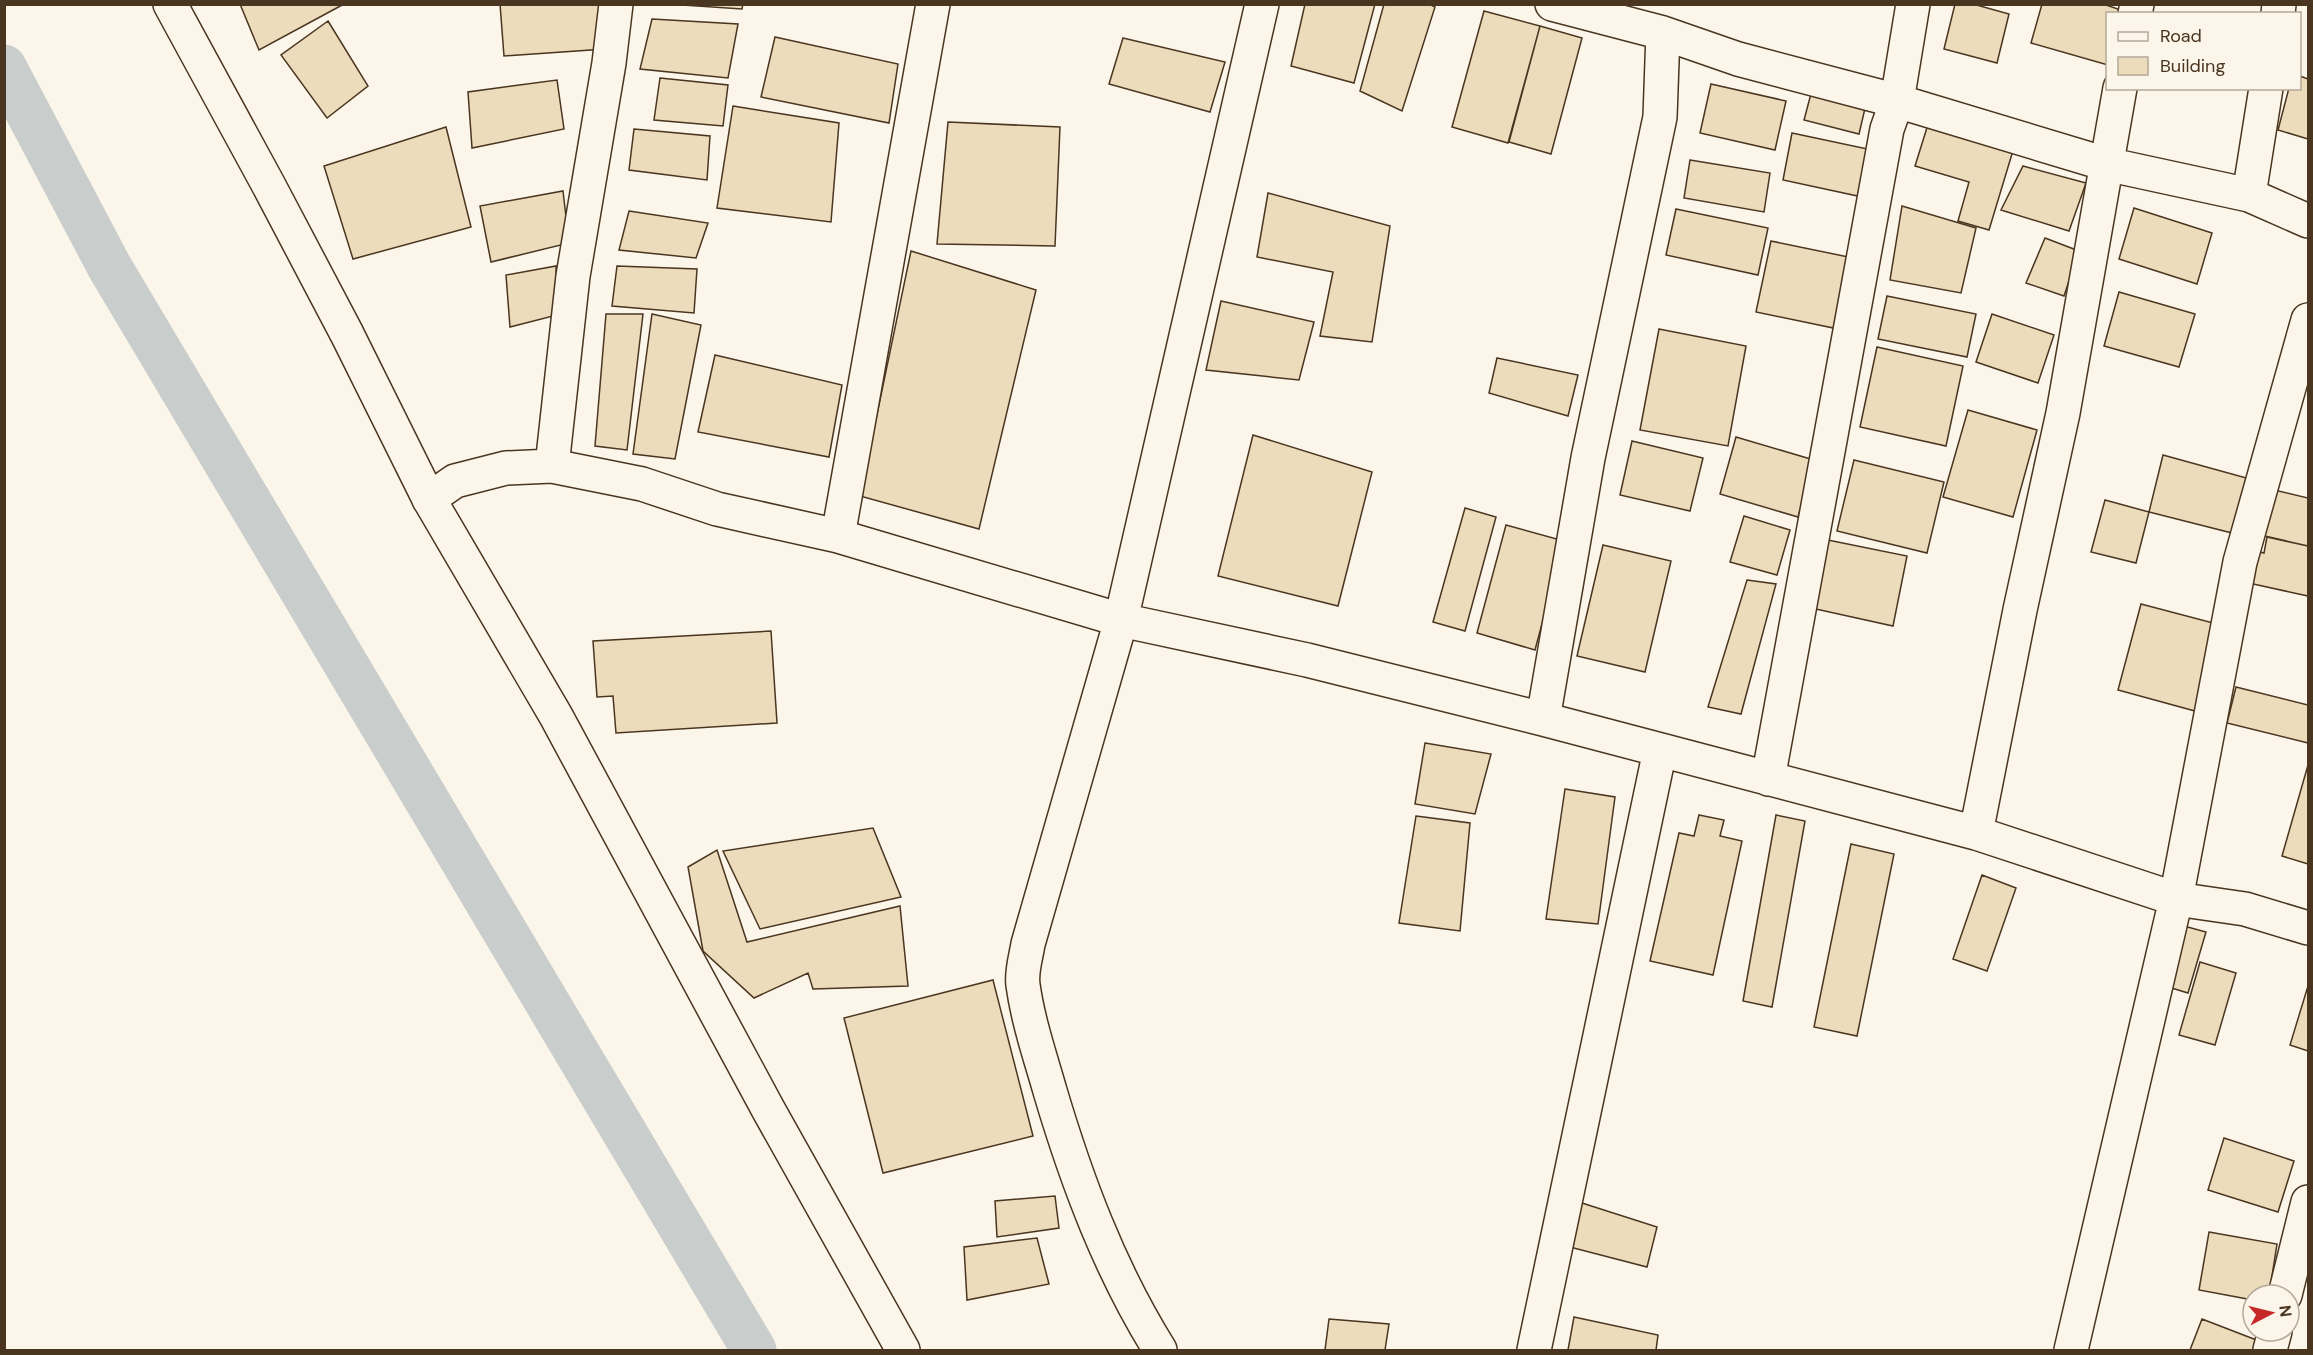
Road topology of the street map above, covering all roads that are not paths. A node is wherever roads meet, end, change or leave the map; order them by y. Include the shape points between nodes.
1 (170, 4) edge
2 (616, 4) edge
3 (933, 4) edge
4 (1262, 4) edge
5 (1552, 4) edge
6 (1912, 4) edge
7 (1663, 33) junction
8 (2120, 90) edge
9 (2266, 90) edge
10 (1897, 101) junction
11 (2106, 164) junction
12 (2249, 195) junction
13 (2308, 221) edge
14 (2308, 320) edge
15 (552, 466) junction
16 (429, 499) junction
17 (838, 537) junction
18 (1121, 620) junction
19 (1543, 719) junction
20 (1660, 750) junction
21 (1768, 779) junction
22 (1976, 833) junction
23 (2176, 899) junction
24 (2308, 928) edge
25 (2308, 1202) edge
26 (2288, 1283) edge
27 (903, 1350) edge
28 (1160, 1350) edge
29 (1534, 1350) edge
30 (2071, 1350) edge

1 - 16 street via 347,334
2 - 15 street via 573,276
3 - 17 street
4 - 18 street
5 - 7 street
6 - 10 street
7 - 10 street via 1738,59
7 - 19 street via 1660,117 1588,459
8 - 11 street
9 - 12 street
10 - 11 street
10 - 21 street via 1887,129
11 - 12 street
11 - 22 street via 2063,413
12 - 13 street
14 - 23 street via 2240,562
15 - 16 street via 506,468 456,481
15 - 17 street via 642,484 717,509
16 - 27 street via 556,716 762,1099
17 - 18 street
18 - 19 street via 1307,660
18 - 28 street via 1028,944 1022,982 1035,1042 1067,1149 1106,1251
19 - 20 street
20 - 21 street
20 - 29 street
21 - 22 street
22 - 23 street
23 - 24 street via 2244,909
23 - 30 street
25 - 26 street

